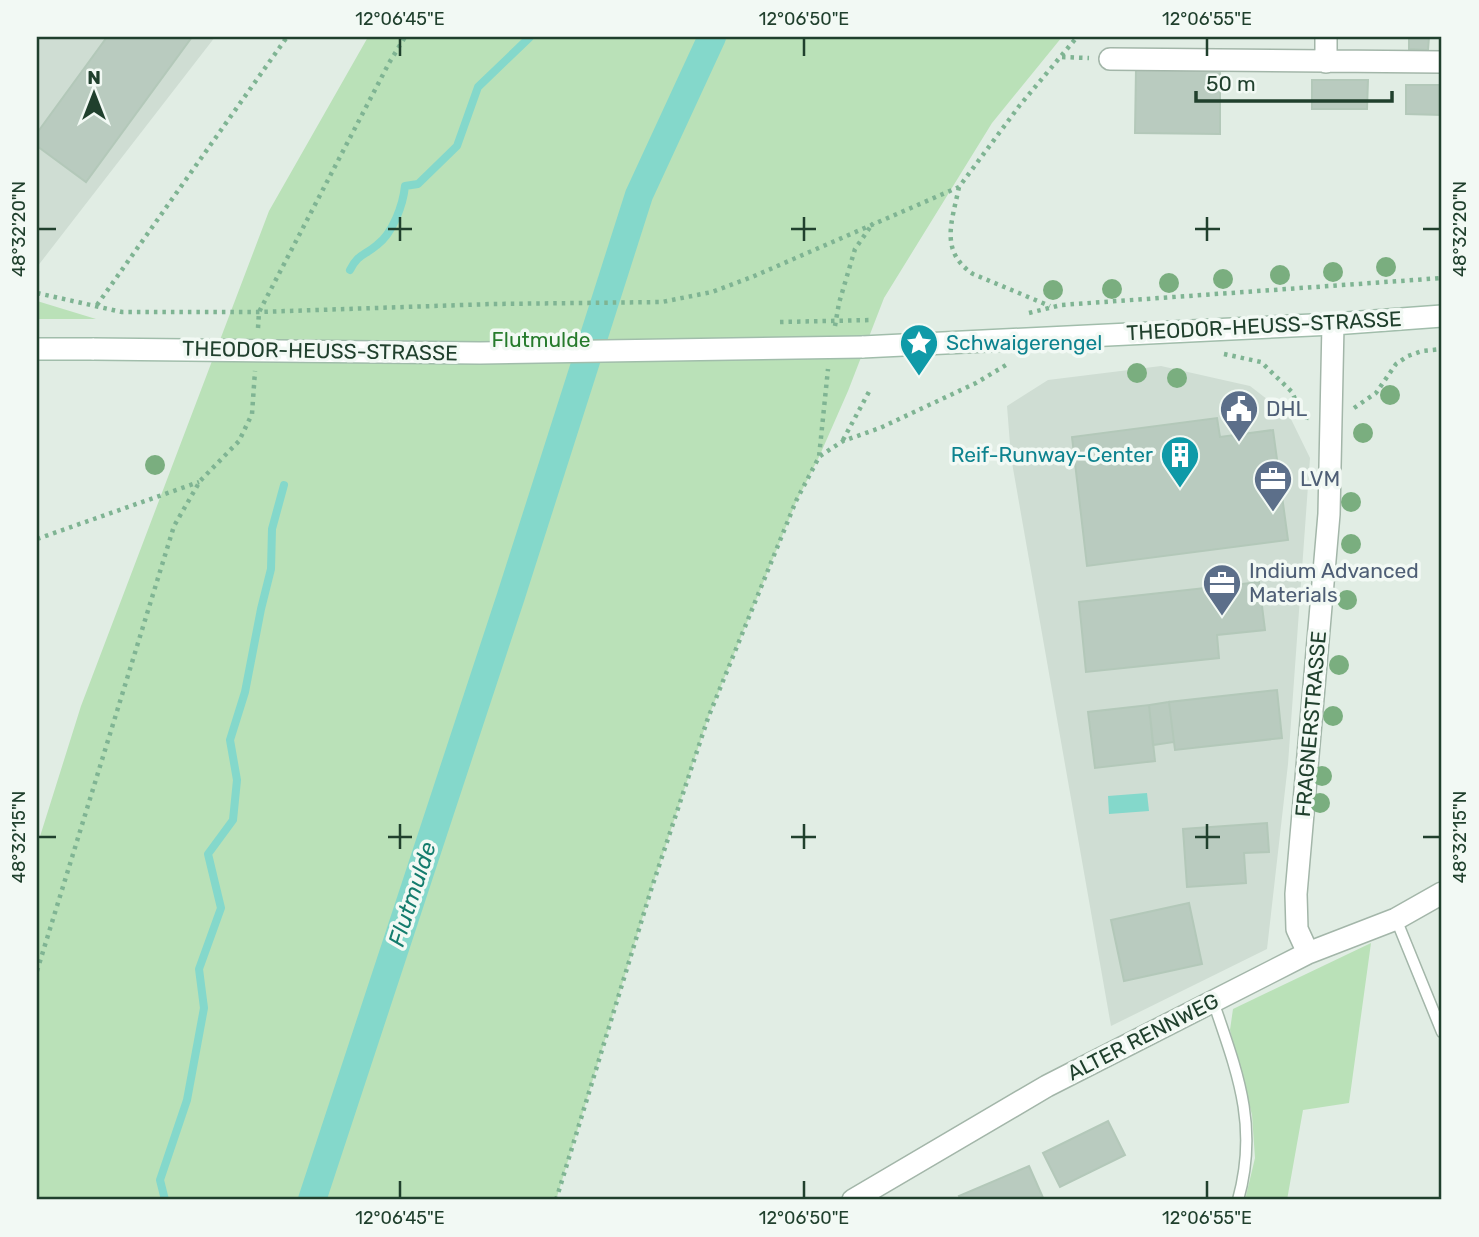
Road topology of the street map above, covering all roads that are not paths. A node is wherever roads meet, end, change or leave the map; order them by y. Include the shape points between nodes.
1 (1326, 37) edge
2 (1110, 59) dead end
3 (1326, 62) junction
4 (1442, 62) edge
5 (1442, 316) edge
6 (1333, 324) junction
7 (37, 349) edge
8 (1442, 893) edge
9 (1396, 919) junction
10 (1308, 953) junction
11 (1213, 1001) junction
12 (1442, 1032) edge
13 (853, 1200) edge
14 (1238, 1200) edge

1 - 3 street
2 - 3 street
3 - 4 street
5 - 6 street, THEODOR-HEUSS-STRASSE
6 - 7 street, THEODOR-HEUSS-STRASSE, bridge via 862,347 480,353
6 - 10 street, FRAGNERSTRASSE via 1329,514 1296,894 1297,929
8 - 9 street, ALTER RENNWEG
9 - 10 street, ALTER RENNWEG
9 - 12 lane
10 - 11 street, ALTER RENNWEG
11 - 13 street, ALTER RENNWEG via 1047,1086
11 - 14 lane via 1240,1082 1247,1124 1245,1173

